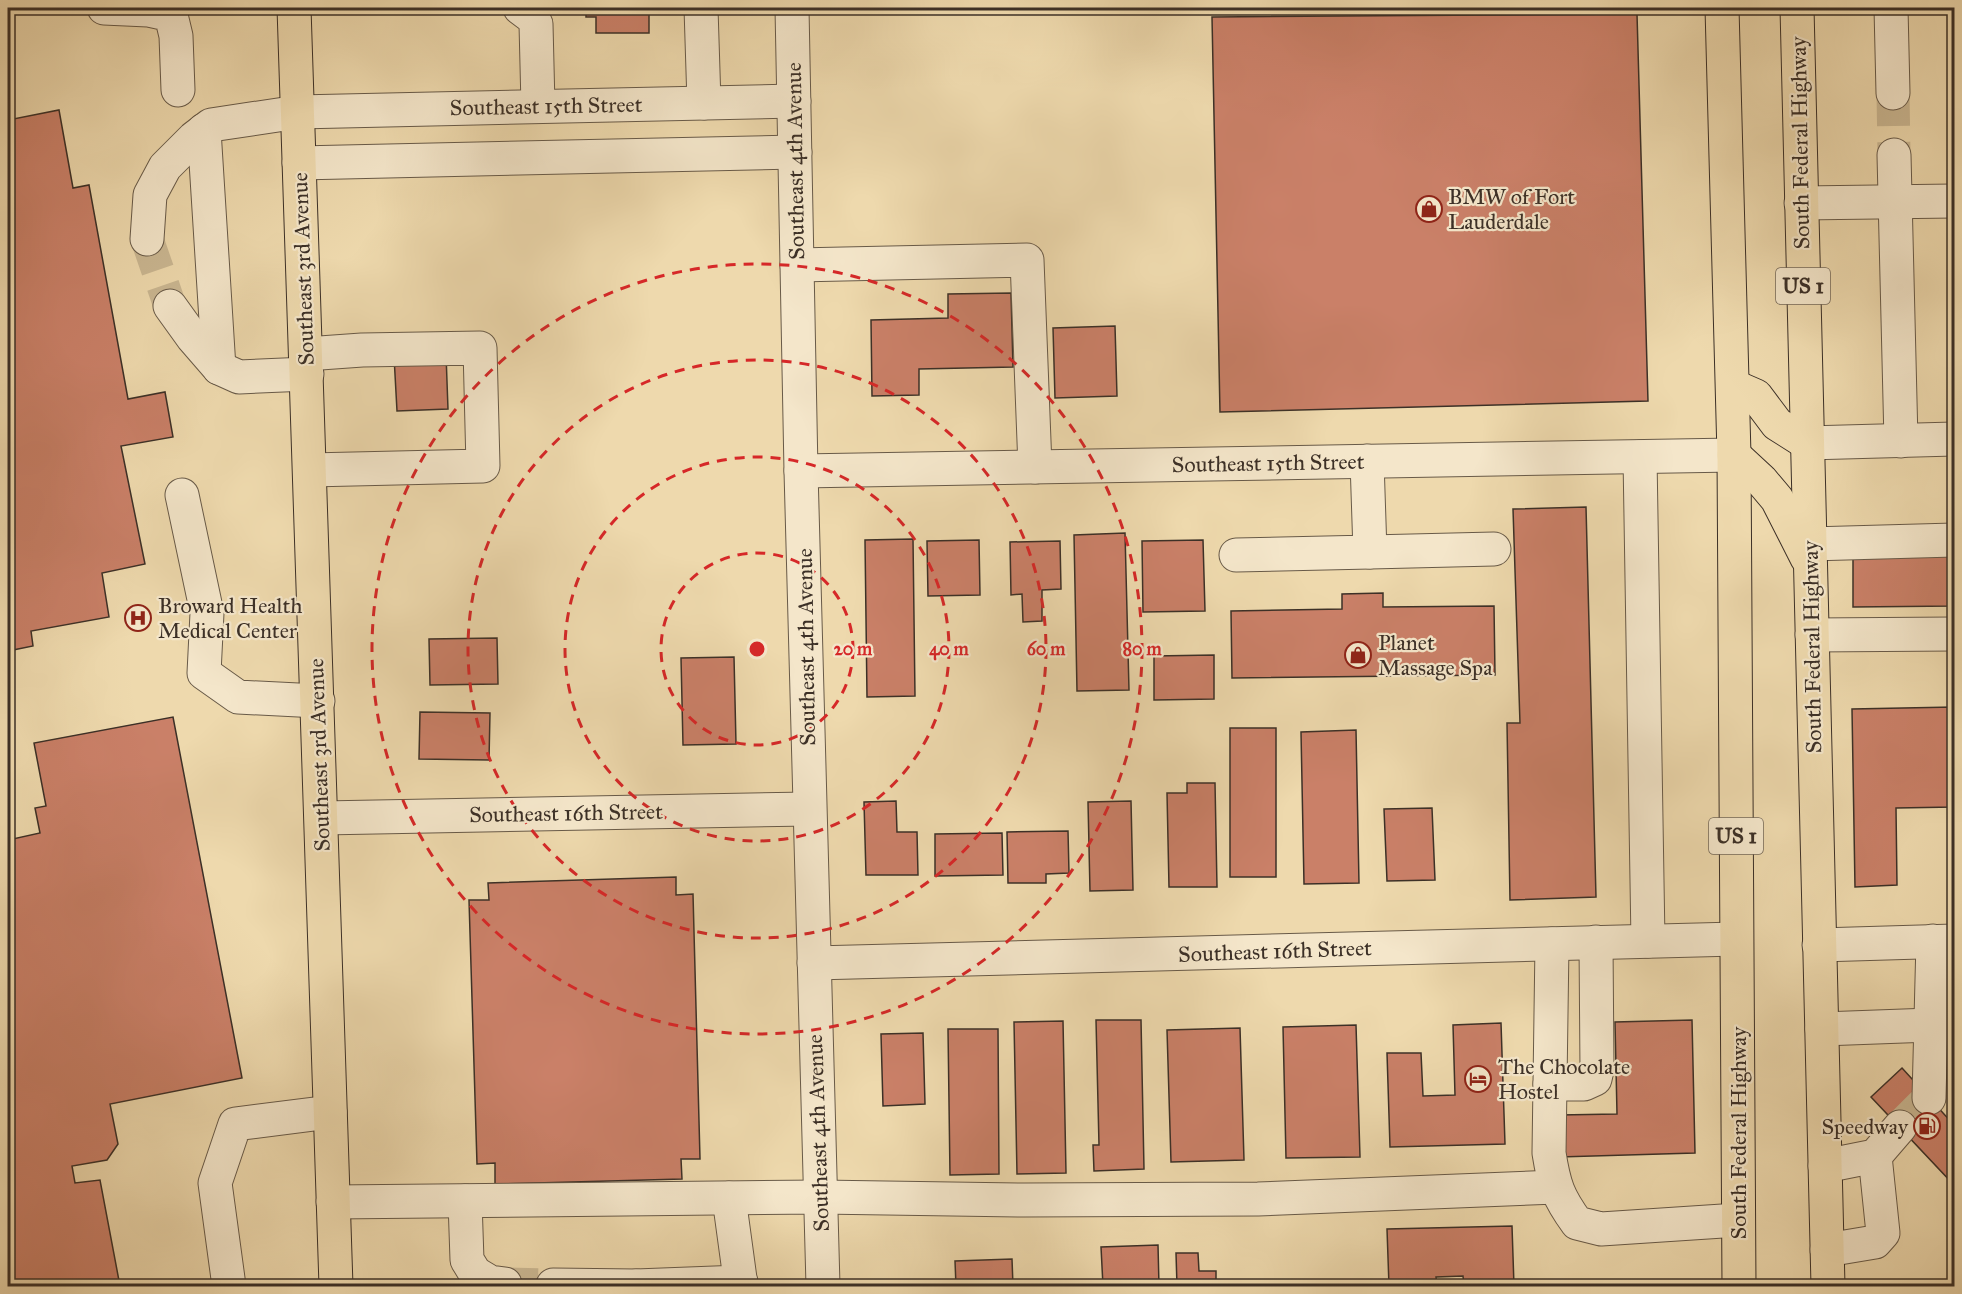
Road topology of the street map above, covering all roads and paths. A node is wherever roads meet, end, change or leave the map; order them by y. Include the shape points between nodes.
1 (104, 8) edge
2 (294, 8) edge
3 (520, 8) edge
4 (701, 8) edge
5 (792, 8) edge
6 (1722, 8) edge
7 (1797, 8) edge
8 (1891, 8) edge
9 (178, 90) dead end
10 (1893, 93) tunnel mouth
11 (794, 100) junction
12 (704, 103) junction
13 (538, 106) junction
14 (298, 112) junction
15 (204, 130) junction
16 (795, 152) junction
17 (1894, 155) tunnel mouth
18 (299, 164) junction
19 (1954, 201) edge
20 (1895, 202) junction
21 (1802, 203) junction
22 (147, 239) tunnel mouth
23 (797, 265) junction
24 (170, 306) tunnel mouth
25 (306, 364) junction
26 (219, 368) junction
27 (1733, 386) junction
28 (1954, 439) edge
29 (1901, 441) junction
30 (1807, 443) junction
31 (1734, 455) junction
32 (1640, 456) junction
33 (1367, 461) junction
34 (1035, 467) junction
35 (310, 470) junction
36 (801, 471) junction
37 (182, 495) dead end
38 (1954, 540) edge
39 (1494, 549) dead end
40 (1370, 552) junction
41 (1236, 555) dead end
42 (1810, 555) junction
43 (1954, 634) edge
44 (1812, 635) junction
45 (318, 701) junction
46 (809, 809) junction
47 (322, 818) junction
48 (1736, 939) junction
49 (1647, 941) junction
50 (1944, 941) edge
51 (1596, 942) junction
52 (1552, 944) junction
53 (1819, 945) junction
54 (814, 963) junction
55 (1931, 1025) junction
56 (1822, 1029) junction
57 (1550, 1084) junction
58 (1929, 1098) tunnel mouth
59 (330, 1112) junction
60 (1900, 1127) tunnel mouth
61 (1875, 1156) junction
62 (1825, 1166) junction
63 (1556, 1186) junction
64 (820, 1197) junction
65 (729, 1198) junction
66 (465, 1201) junction
67 (333, 1202) junction
68 (1738, 1220) junction
69 (1827, 1250) junction
70 (505, 1284) dead end
71 (552, 1285) dead end
72 (741, 1285) edge
73 (636, 1286) edge
74 (229, 1287) edge
75 (336, 1287) edge
76 (823, 1287) edge
77 (1739, 1287) edge
78 (1828, 1287) edge

1 - 9 street via 171,15 176,36
2 - 14 main road, Southeast 3rd Avenue
3 - 13 street via 536,24
4 - 12 street
5 - 11 street, Southeast 4th Avenue
6 - 27 main road, South Federal Highway / US 1
7 - 21 main road, South Federal Highway / US 1
8 - 10 street
11 - 12 street, Southeast 15th Street
11 - 16 street, Southeast 4th Avenue
12 - 13 street, Southeast 15th Street
13 - 14 street, Southeast 15th Street
14 - 15 street, Southeast 15th Street via 211,124
14 - 18 main road, Southeast 3rd Avenue
15 - 22 street via 165,167 150,195
15 - 26 street
16 - 18 street
16 - 23 street, Southeast 4th Avenue
17 - 20 street
18 - 25 main road, Southeast 3rd Avenue
19 - 20 street
20 - 21 street
20 - 29 street
21 - 30 main road, South Federal Highway / US 1
23 - 34 street via 1027,260
23 - 36 street, Southeast 4th Avenue
24 - 26 street
25 - 26 street via 239,377
25 - 35 main road, Southeast 3rd Avenue
25 - 35 street via 363,350 480,348 483,466
27 - 30 main road via 1756,396 1777,424
27 - 31 main road, South Federal Highway / US 1
28 - 29 street
29 - 30 street
30 - 42 main road, South Federal Highway / US 1
31 - 32 street, Southeast 15th Street
31 - 42 main road via 1777,499
31 - 48 main road, South Federal Highway / US 1
32 - 33 street, Southeast 15th Street
32 - 49 street
33 - 34 street, Southeast 15th Street
33 - 40 street
34 - 36 street, Southeast 15th Street
35 - 45 main road, Southeast 3rd Avenue
36 - 46 street, Southeast 4th Avenue
37 - 45 street via 207,613 204,673 238,697
38 - 42 street
39 - 40 street
40 - 41 street
42 - 44 main road, South Federal Highway / US 1
43 - 44 street
44 - 53 main road, South Federal Highway / US 1
45 - 47 main road, Southeast 3rd Avenue
46 - 47 street, Southeast 16th Street
46 - 54 street, Southeast 4th Avenue
47 - 59 main road, Southeast 3rd Avenue
48 - 49 street, Southeast 16th Street
48 - 68 main road, South Federal Highway / US 1
49 - 51 street, Southeast 16th Street
50 - 53 street
50 - 55 street
51 - 52 street, Southeast 16th Street
51 - 57 street via 1598,1070 1595,1079 1584,1084
52 - 54 street, Southeast 16th Street
52 - 57 street
53 - 56 main road, South Federal Highway / US 1
54 - 64 street, Southeast 4th Avenue
55 - 56 street
55 - 58 street
56 - 62 main road, South Federal Highway / US 1
57 - 63 street via 1549,1154
59 - 67 main road, Southeast 3rd Avenue
59 - 74 street via 235,1124 215,1183
60 - 61 street
61 - 62 street
61 - 69 street via 1883,1233 1875,1242
62 - 69 main road, South Federal Highway / US 1
63 - 64 street via 1258,1199
63 - 68 street via 1561,1202 1577,1223 1601,1229
64 - 65 street
64 - 76 street, Southeast 4th Avenue
65 - 66 street
65 - 72 street
66 - 67 street
66 - 70 street via 467,1260 475,1273 490,1282
67 - 75 main road, Southeast 3rd Avenue
68 - 77 main road, South Federal Highway / US 1
69 - 78 main road, South Federal Highway / US 1
71 - 73 street
72 - 73 street

